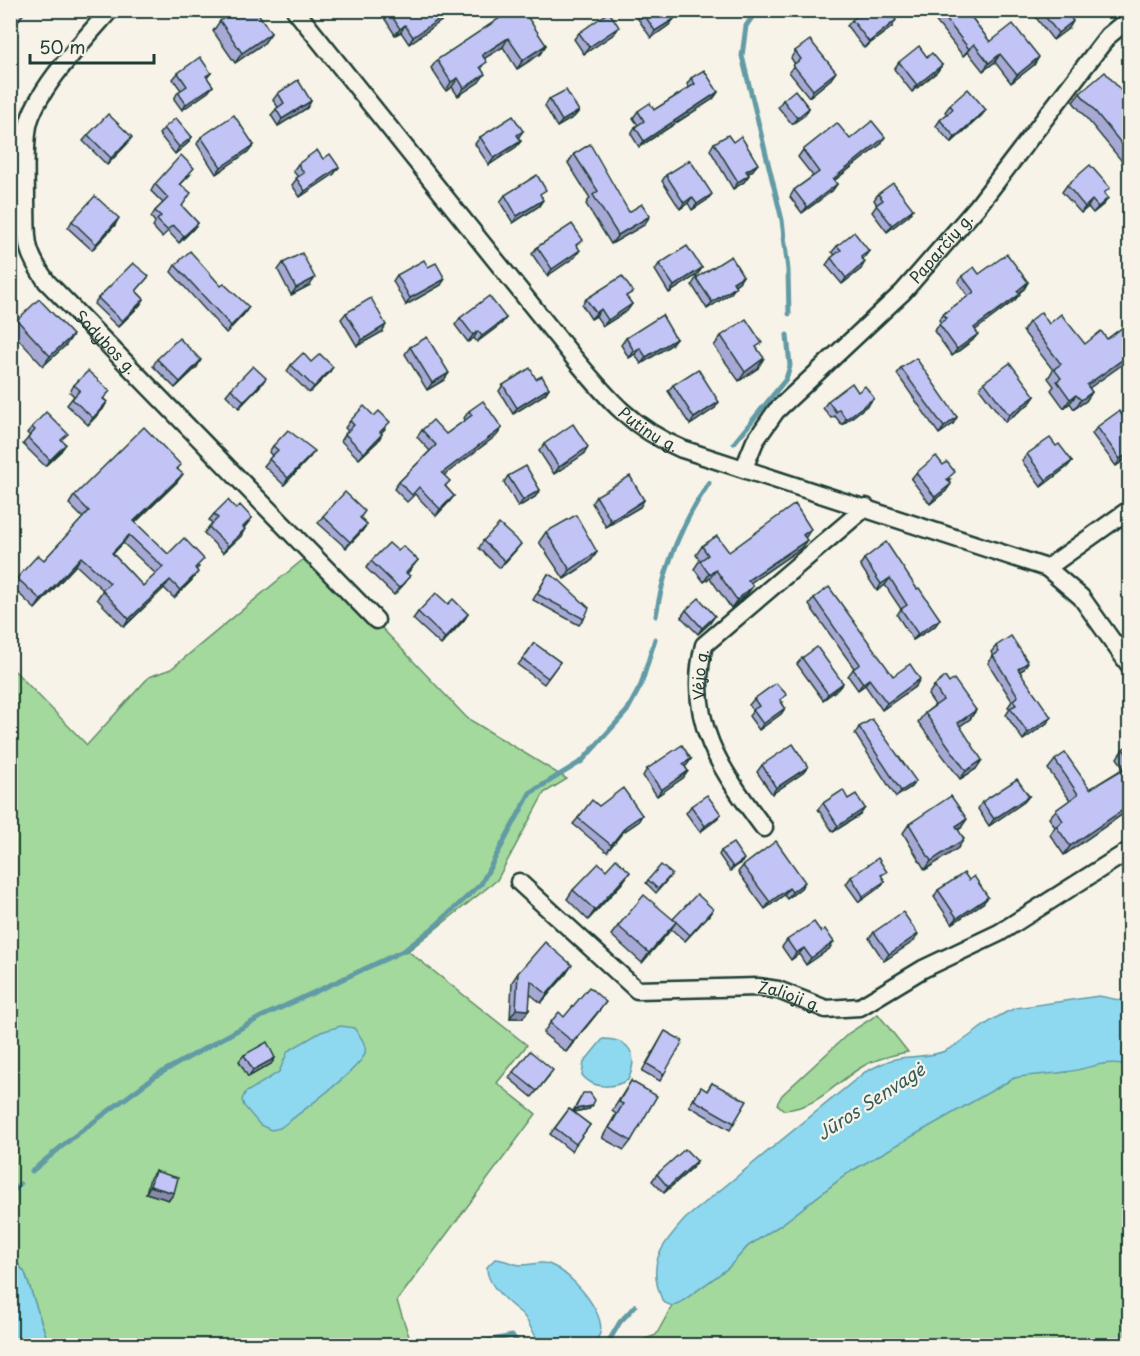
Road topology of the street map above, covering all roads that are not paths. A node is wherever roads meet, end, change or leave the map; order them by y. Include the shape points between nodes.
1 (110, 10) edge
2 (295, 10) edge
3 (1130, 18) edge
4 (744, 468) junction
5 (866, 507) junction
6 (1130, 509) edge
7 (1047, 567) junction
8 (376, 620) dead end
9 (1130, 666) edge
10 (764, 828) dead end
11 (1130, 850) edge
12 (519, 882) dead end

1 - 8 street, Sodybos g. via 56,76 29,124 27,251 47,282
2 - 4 street, Putinų g. via 609,400 655,437
3 - 4 street, Paparčių g. via 1108,36 977,207 903,292 776,411 755,441
4 - 5 street, Putinų g.
5 - 7 street, Putinų g.
5 - 10 street, Vėjo g. via 704,645 697,672 707,739 719,765
6 - 7 street
7 - 9 street, Putinų g. via 1081,597
11 - 12 street, Žalioji g. via 999,933 923,969 860,1007 844,1009 826,1009 778,990 758,987 637,990

